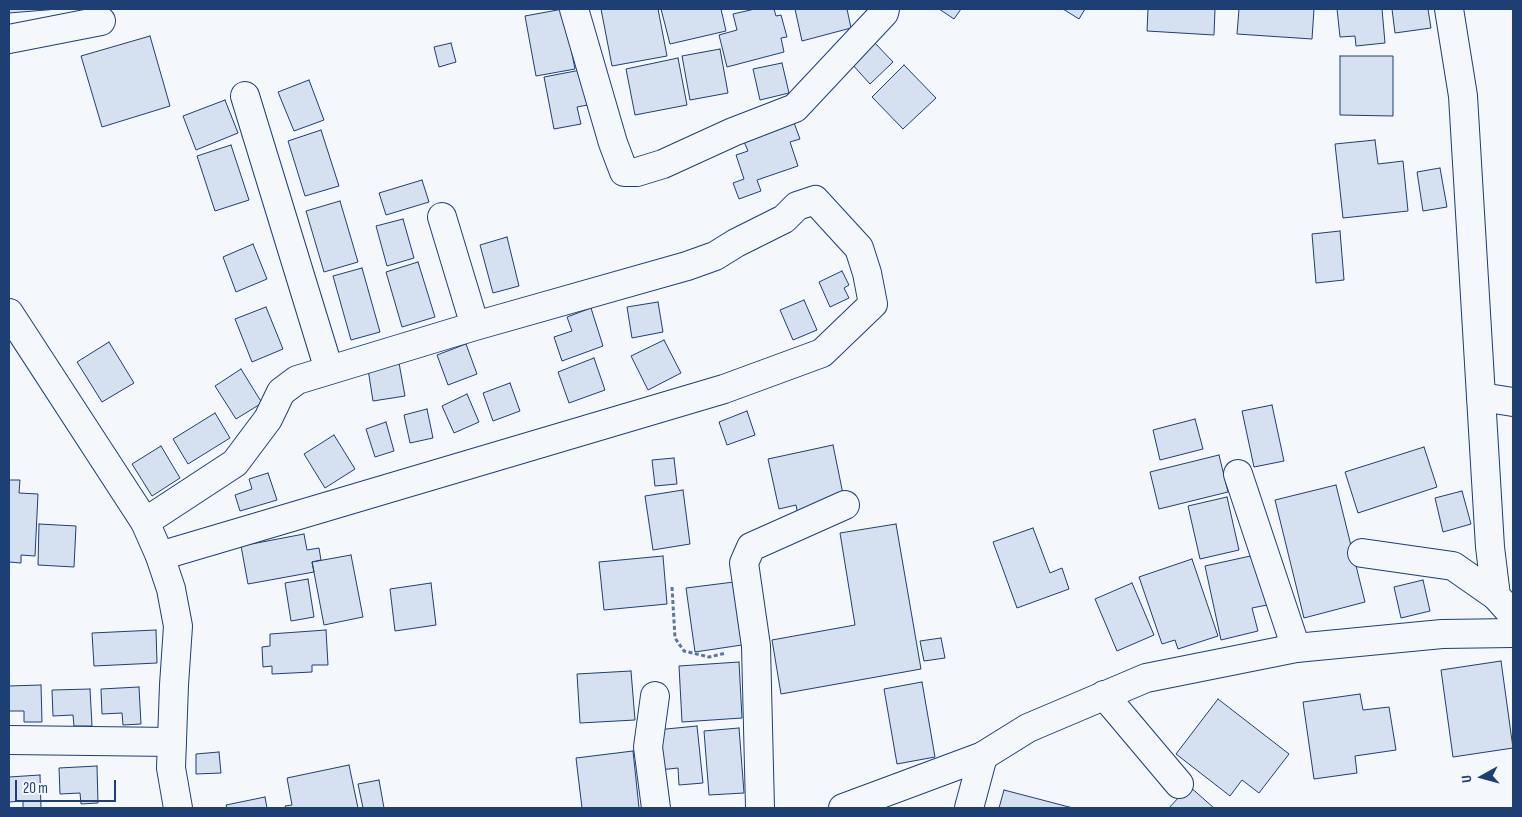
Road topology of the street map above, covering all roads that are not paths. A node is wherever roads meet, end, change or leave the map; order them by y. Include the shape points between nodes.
1 (574, 9) edge
2 (885, 9) edge
3 (1449, 9) edge
4 (100, 21) dead end
5 (9, 40) edge
6 (244, 96) dead end
7 (442, 217) dead end
8 (9, 313) edge
9 (475, 326) junction
10 (329, 370) junction
11 (1481, 397) junction
12 (1513, 402) edge
13 (1238, 474) dead end
14 (845, 505) dead end
15 (145, 522) junction
16 (1362, 553) dead end
17 (160, 556) junction
18 (1505, 605) edge
19 (1513, 633) edge
20 (1296, 648) junction
21 (1104, 695) junction
22 (655, 696) dead end
23 (9, 740) edge
24 (172, 742) junction
25 (983, 756) junction
26 (1179, 784) dead end
27 (178, 808) edge
28 (656, 808) edge
29 (760, 808) edge
30 (843, 808) edge
31 (969, 808) edge

1 - 2 street via 624,172 637,172 795,108
3 - 11 street via 1463,96
4 - 5 street
6 - 10 street
7 - 9 street
8 - 15 street
9 - 10 street
9 - 17 street via 715,256 784,219 797,206 815,200 859,248 873,304 822,353 724,389
10 - 15 street via 298,380 281,392 268,419 236,463
11 - 12 street
11 - 18 street via 1490,547
13 - 20 street
14 - 29 street via 751,547 744,563 756,646
15 - 17 street
16 - 18 street via 1453,566
17 - 24 street via 178,626
19 - 20 street via 1442,634
20 - 21 street via 1146,678
21 - 25 street via 1028,728
21 - 26 street
22 - 28 street via 648,747
23 - 24 street
24 - 27 street via 171,768
25 - 30 street
25 - 31 street

